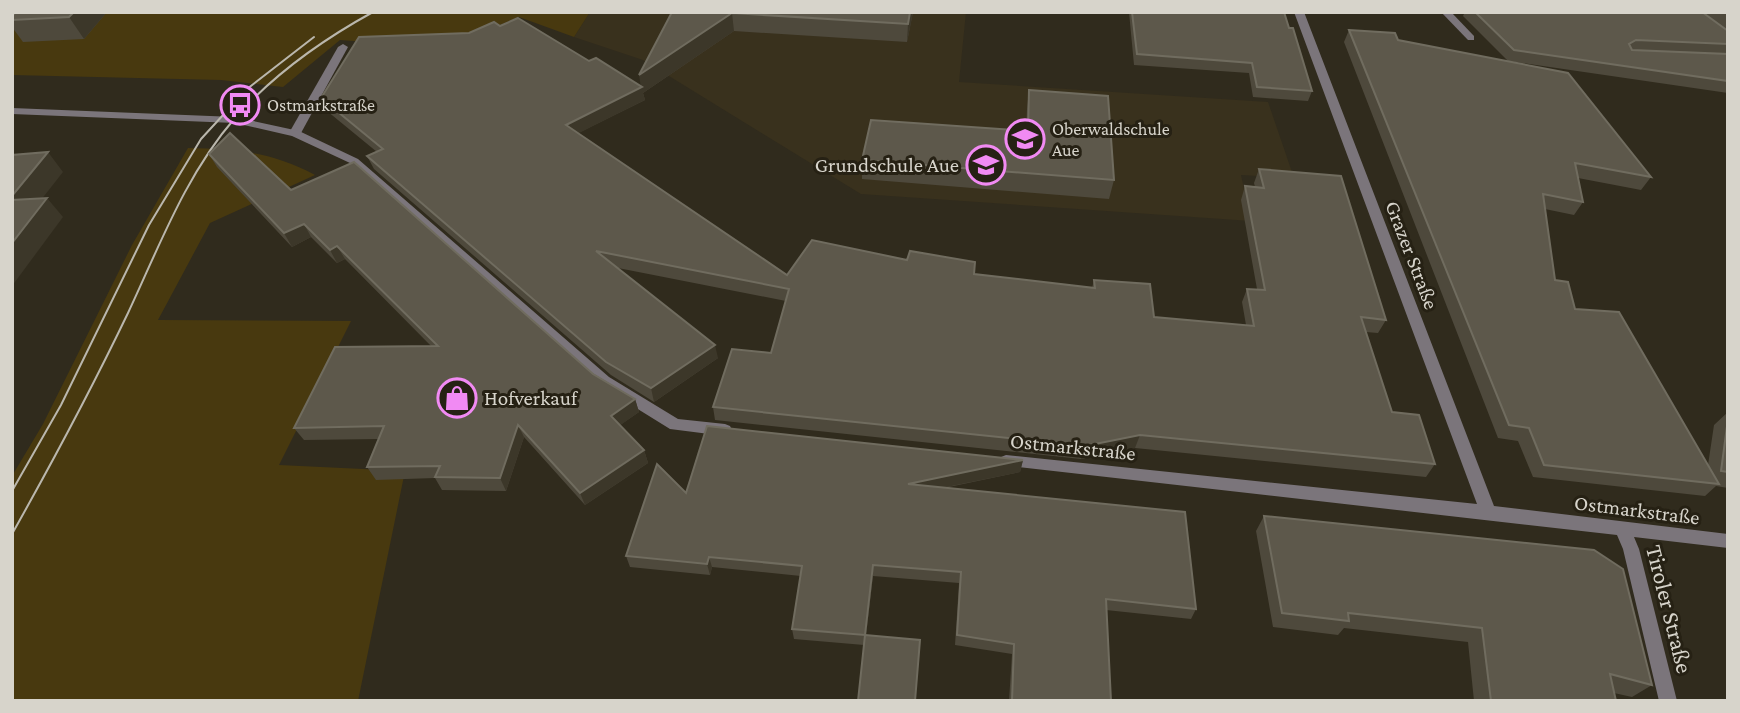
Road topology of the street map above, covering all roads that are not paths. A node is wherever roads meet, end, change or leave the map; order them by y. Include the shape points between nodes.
1 (1299, 12) edge
2 (1446, 12) edge
3 (1471, 38) dead end
4 (343, 47) dead end
5 (12, 111) edge
6 (295, 133) junction
7 (744, 433) edge
8 (994, 459) edge
9 (1488, 512) junction
10 (1623, 530) junction
11 (1728, 541) edge
12 (1668, 701) edge

1 - 9 street, Grazer Straße
2 - 3 street
4 - 6 street
5 - 6 street via 197,116
6 - 7 street via 354,161 604,381 675,425
8 - 9 street, Ostmarkstraße
9 - 10 street, Ostmarkstraße
10 - 11 street, Ostmarkstraße
10 - 12 street, Tiroler Straße

